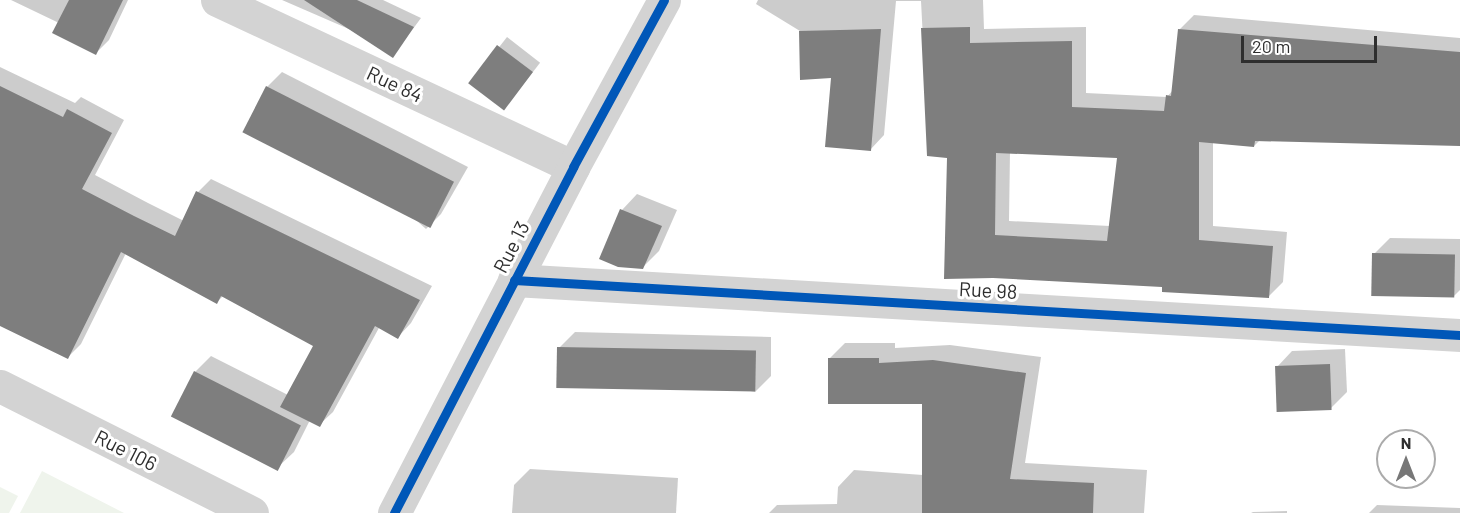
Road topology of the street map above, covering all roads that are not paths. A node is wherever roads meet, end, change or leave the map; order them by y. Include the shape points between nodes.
1 (217, 0) edge
2 (664, 0) edge
3 (573, 167) junction
4 (514, 280) junction
5 (1460, 335) edge
6 (0, 386) edge
7 (252, 513) edge
8 (394, 513) edge

1 - 3 street, Rue 84
2 - 3 street, Rue 13
3 - 4 street, Rue 13
4 - 5 street, Rue 98
4 - 8 street, Rue 13
6 - 7 street, Rue 106

